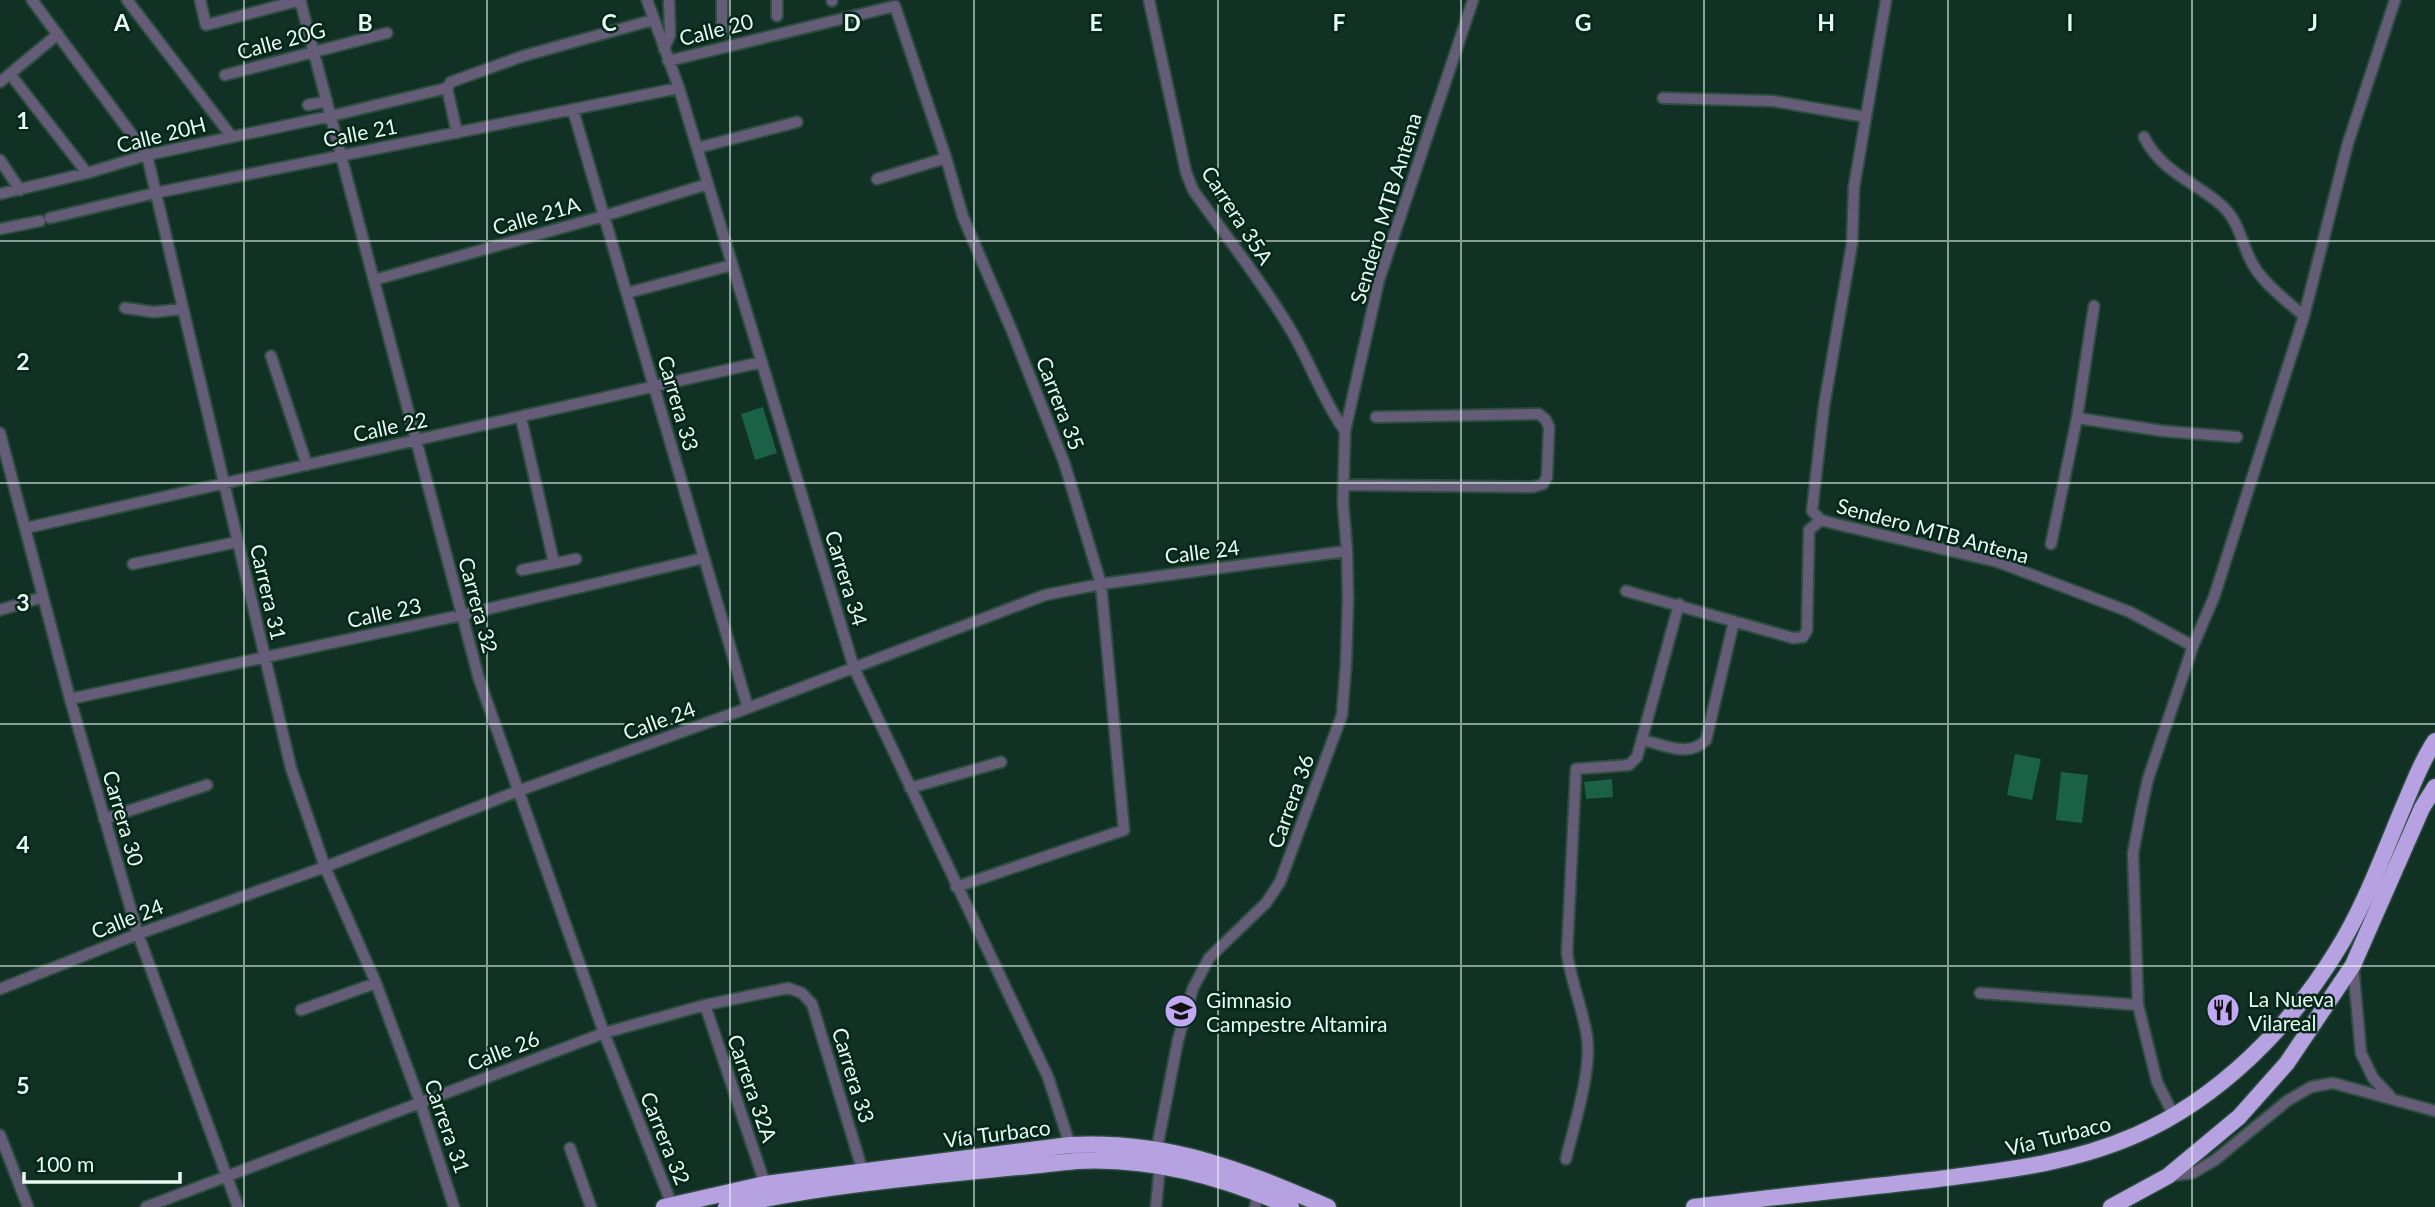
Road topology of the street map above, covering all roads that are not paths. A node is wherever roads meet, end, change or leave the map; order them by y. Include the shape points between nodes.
1 (33, 0) edge
2 (127, 0) edge
3 (200, 0) edge
4 (300, 0) edge
5 (647, 0) edge
6 (669, 0) edge
7 (722, 0) edge
8 (777, 0) edge
9 (1149, 0) edge
10 (1473, 0) edge
11 (1886, 0) edge
12 (2395, 0) edge
13 (895, 6) joint
14 (778, 16) dead end
15 (653, 20) junction
16 (722, 32) dead end
17 (387, 33) dead end
18 (58, 34) junction
19 (664, 49) junction
20 (313, 51) junction
21 (668, 61) junction
22 (10, 74) junction
23 (225, 75) dead end
24 (0, 82) edge
25 (447, 88) junction
26 (679, 88) junction
27 (1663, 98) dead end
28 (327, 101) junction
29 (308, 105) dead end
30 (573, 110) junction
31 (331, 117) junction
32 (1866, 117) junction
33 (797, 122) dead end
34 (457, 133) junction
35 (232, 137) junction
36 (2144, 137) dead end
37 (697, 148) junction
38 (147, 155) junction
39 (342, 155) junction
40 (946, 158) junction
41 (0, 160) edge
42 (86, 173) junction
43 (877, 179) dead end
44 (708, 184) junction
45 (20, 190) junction
46 (155, 192) junction
47 (0, 194) edge
48 (604, 216) junction
49 (0, 229) edge
50 (732, 265) junction
51 (374, 280) junction
52 (627, 293) junction
53 (2094, 306) dead end
54 (125, 307) dead end
55 (183, 309) junction
56 (2304, 316) junction
57 (271, 356) dead end
58 (762, 362) junction
59 (655, 388) junction
60 (1376, 416) dead end
61 (521, 418) junction
62 (2077, 418) junction
63 (1345, 431) junction
64 (0, 433) edge
65 (2237, 436) dead end
66 (416, 441) junction
67 (307, 465) junction
68 (224, 483) junction
69 (1344, 485) junction
70 (1821, 520) junction
71 (26, 528) junction
72 (237, 542) junction
73 (2051, 544) dead end
74 (1347, 551) junction
75 (704, 558) junction
76 (576, 559) dead end
77 (554, 563) junction
78 (133, 564) dead end
79 (522, 570) dead end
80 (1101, 584) junction
81 (1626, 591) dead end
82 (43, 597) junction
83 (1679, 604) junction
84 (0, 610) edge
85 (462, 615) junction
86 (1734, 621) junction
87 (2193, 646) junction
88 (264, 656) junction
89 (854, 668) junction
90 (70, 699) junction
91 (748, 708) junction
92 (1643, 740) junction
93 (2435, 741) edge
94 (1001, 762) dead end
95 (207, 785) dead end
96 (2435, 787) edge
97 (910, 788) junction
98 (518, 791) junction
99 (104, 819) junction
100 (325, 867) junction
101 (956, 887) junction
102 (138, 933) junction
103 (2353, 965) junction
104 (376, 983) junction
105 (0, 989) edge
106 (802, 993) joint
107 (1980, 993) dead end
108 (705, 1005) junction
109 (2138, 1005) junction
110 (301, 1010) dead end
111 (604, 1033) junction
112 (2392, 1098) junction
113 (420, 1102) junction
114 (2435, 1111) edge
115 (2173, 1114) junction
116 (0, 1135) edge
117 (1070, 1145) junction
118 (570, 1148) dead end
119 (1158, 1157) junction
120 (1566, 1159) dead end
121 (863, 1172) junction
122 (226, 1176) junction
123 (2168, 1176) junction
124 (765, 1184) junction
125 (1868, 1188) junction
126 (1256, 1200) edge
127 (668, 1206) edge
128 (28, 1207) edge
129 (146, 1207) edge
130 (238, 1207) edge
131 (454, 1207) edge
132 (591, 1207) edge
133 (726, 1207) edge
134 (1156, 1207) edge
135 (1292, 1207) edge
136 (1328, 1207) edge
137 (1694, 1207) edge
138 (1779, 1207) edge
139 (2110, 1207) edge

1 - 18 street, Carrera 31
2 - 35 street
3 - 4 street via 206,25
4 - 20 street, Carrera 32
5 - 15 street, Carrera 34
6 - 19 street via 670,35
7 - 16 street
8 - 14 street
9 - 63 street, Carrera 35A via 1189,181 1288,324
10 - 63 street, Sendero MTB Antena via 1379,280
11 - 32 street, Sendero MTB Antena
12 - 56 street via 2348,143
13 - 21 street, Calle 20
13 - 40 street, Carrera 35
15 - 19 street, Carrera 34
15 - 25 street, Calle 20H via 523,55 451,82
17 - 20 street, Calle 20G
18 - 22 street
18 - 38 street, Carrera 31
19 - 21 street, Carrera 34
20 - 23 street, Calle 20G
20 - 28 street, Carrera 32
21 - 26 street, Carrera 34
22 - 24 street
22 - 42 street
25 - 31 street, Calle 20H
25 - 34 street
26 - 30 street, Calle 21
26 - 37 street, Carrera 34
27 - 32 street via 1773,102
28 - 29 street
28 - 31 street, Carrera 32
30 - 34 street, Calle 21
30 - 48 street, Carrera 33
31 - 35 street, Calle 20H
31 - 39 street, Carrera 32
32 - 70 street, Sendero MTB Antena via 1854,187 1852,244 1813,486 1812,511
33 - 37 street
34 - 39 street, Calle 21
35 - 38 street, Calle 20H
36 - 56 street via 2161,163 2222,206 2237,223 2256,270
37 - 44 street, Carrera 34
38 - 42 street, Calle 20H
38 - 46 street, Carrera 31
39 - 46 street, Calle 21
39 - 51 street, Carrera 32
40 - 43 street
40 - 80 street, Carrera 35 via 963,217 1064,462
41 - 45 street
42 - 45 street, Calle 20H
44 - 48 street, Calle 21A
44 - 50 street, Carrera 34
45 - 47 street, Calle 20H
46 - 49 street, Calle 21
46 - 55 street, Carrera 31
48 - 51 street, Calle 21A
48 - 52 street, Carrera 33
50 - 52 street
50 - 58 street, Carrera 34
51 - 66 street, Carrera 32
52 - 59 street, Carrera 33
53 - 62 street
54 - 55 street via 154,312
55 - 68 street, Carrera 31
56 - 87 street via 2214,597
57 - 67 street
58 - 59 street, Calle 22
58 - 89 street, Carrera 34
59 - 61 street, Calle 22
59 - 75 street, Carrera 33
60 - 69 street via 1539,414 1549,427 1548,477 1533,487
61 - 66 street, Calle 22
61 - 77 street
62 - 65 street
62 - 73 street
63 - 69 street, Carrera 36
64 - 71 street, Carrera 30
66 - 67 street, Calle 22
66 - 85 street, Carrera 32
67 - 68 street, Calle 22
68 - 71 street, Calle 22
68 - 72 street, Carrera 31
69 - 74 street, Carrera 36
70 - 86 street via 1809,530 1807,630 1803,637
70 - 87 street, Sendero MTB Antena via 1998,562 2130,612
71 - 82 street, Carrera 30
72 - 78 street
72 - 88 street, Carrera 31
74 - 80 street, Calle 24
74 - 119 street, Carrera 36 via 1342,715 1280,882 1266,903 1209,958 1193,988 1178,1040
75 - 85 street, Calle 23
75 - 91 street, Carrera 33
76 - 77 street
77 - 79 street
80 - 89 street, Calle 24 via 1045,595
80 - 101 street, Carrera 35 via 1125,830
81 - 83 street
82 - 84 street
82 - 90 street, Carrera 30
83 - 86 street
83 - 92 street
85 - 88 street, Calle 23
85 - 98 street, Carrera 32
86 - 92 street via 1706,740 1687,751
87 - 109 street via 2148,779 2133,853
88 - 90 street, Calle 23
88 - 100 street, Carrera 31 via 290,768
89 - 91 street, Calle 24
89 - 97 street, Carrera 34
90 - 99 street, Carrera 30
91 - 98 street, Calle 24
92 - 120 street via 1629,765 1576,769 1567,953 1588,1056
93 - 115 highway, Vía Turbaco via 2356,916 2304,1000 2217,1085
94 - 97 street
95 - 99 street
96 - 103 highway via 2421,808
97 - 101 street, Carrera 34
98 - 100 street, Calle 24
98 - 111 street, Carrera 32
99 - 102 street, Carrera 30
100 - 102 street, Calle 24
100 - 104 street, Carrera 31
101 - 117 street, Carrera 34 via 1048,1077
102 - 105 street, Calle 24
102 - 122 street, Carrera 30
103 - 112 street via 2361,1053 2373,1078
103 - 123 highway via 2287,1063 2239,1117
104 - 110 street
104 - 113 street, Carrera 31
106 - 108 street, Calle 26 via 788,988
106 - 121 street, Carrera 33 via 812,1004
107 - 109 street
108 - 111 street, Calle 26
108 - 124 street, Carrera 32A
109 - 115 street via 2157,1082
111 - 113 street, Calle 26
111 - 127 street, Carrera 32
112 - 114 street
112 - 123 street via 2333,1083 2311,1087 2215,1160 2193,1173
113 - 122 street, Calle 26
113 - 131 street, Carrera 31
115 - 125 highway, Vía Turbaco via 2092,1152 2033,1167
116 - 128 street
117 - 119 highway, Vía Turbaco via 1104,1143
117 - 121 highway, Vía Turbaco
118 - 132 street
119 - 126 highway, Vía Turbaco
119 - 133 highway, Vía Turbaco via 1076,1161 770,1197
119 - 134 street
119 - 136 highway, Vía Turbaco via 1234,1168
121 - 124 highway, Vía Turbaco
122 - 129 street, Calle 26
122 - 130 street, Carrera 30
123 - 139 highway
124 - 127 highway, Vía Turbaco
125 - 137 highway, Vía Turbaco
125 - 138 highway via 1859,1199
126 - 135 highway, Vía Turbaco

